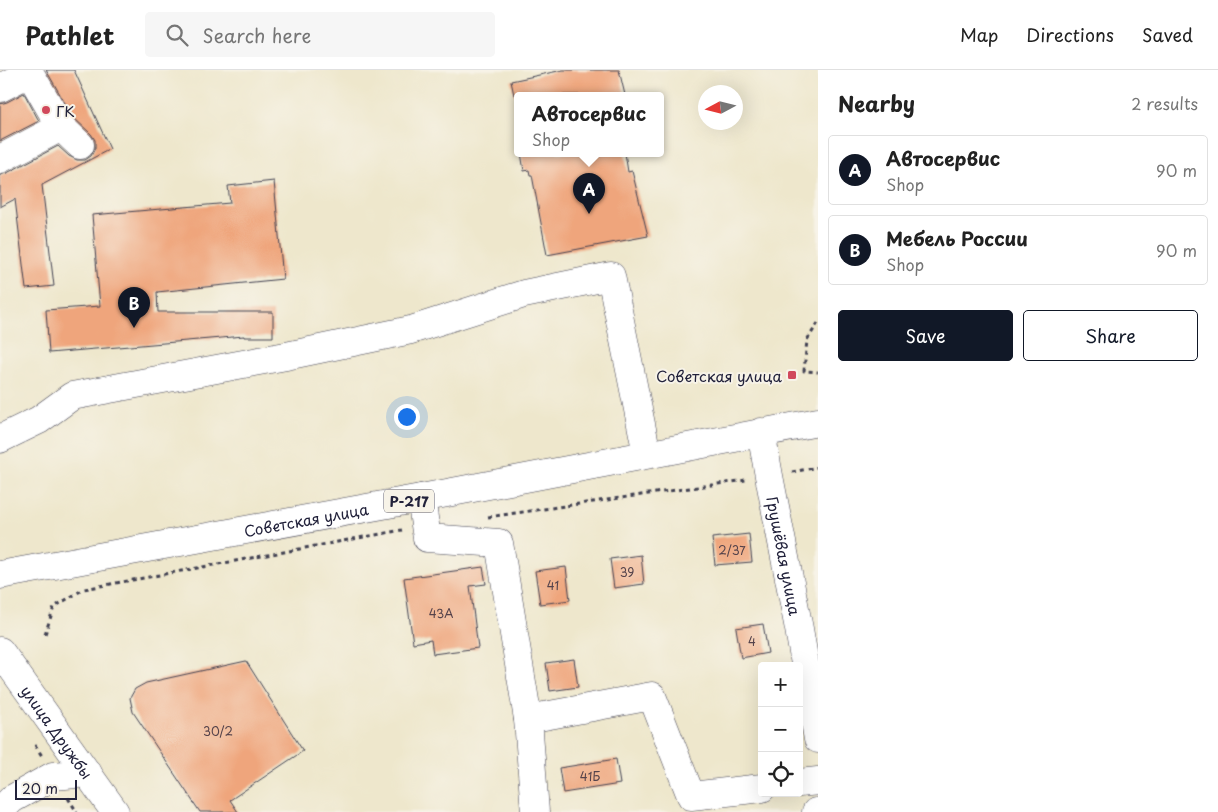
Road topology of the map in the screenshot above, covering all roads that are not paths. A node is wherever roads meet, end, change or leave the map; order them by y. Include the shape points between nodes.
1 (28, 71) edge
2 (0, 88) edge
3 (0, 159) edge
4 (818, 422) edge
5 (762, 432) junction
6 (0, 439) edge
7 (647, 454) junction
8 (421, 498) junction
9 (0, 575) edge
10 (0, 651) edge
11 (528, 718) junction
12 (818, 739) edge
13 (88, 773) junction
14 (818, 781) edge
15 (803, 783) edge
16 (758, 789) edge
17 (698, 804) edge
18 (6, 808) edge
19 (115, 812) edge
20 (536, 812) edge

1 - 2 main road
1 - 3 main road via 70,136
4 - 5 main road, Советская улица / Р-217
5 - 7 main road, Советская улица / Р-217
5 - 12 main road, Грушёвая улица
6 - 7 main road via 39,420 72,396 411,330 524,294 612,276
7 - 8 main road, Советская улица / Р-217
8 - 9 main road, Советская улица / Р-217
8 - 11 main road via 428,538 499,543
10 - 13 main road, улица Дружбы
11 - 17 main road via 652,696
11 - 20 main road
13 - 18 main road via 53,776
13 - 19 main road, улица Дружбы
14 - 15 main road
16 - 17 main road

